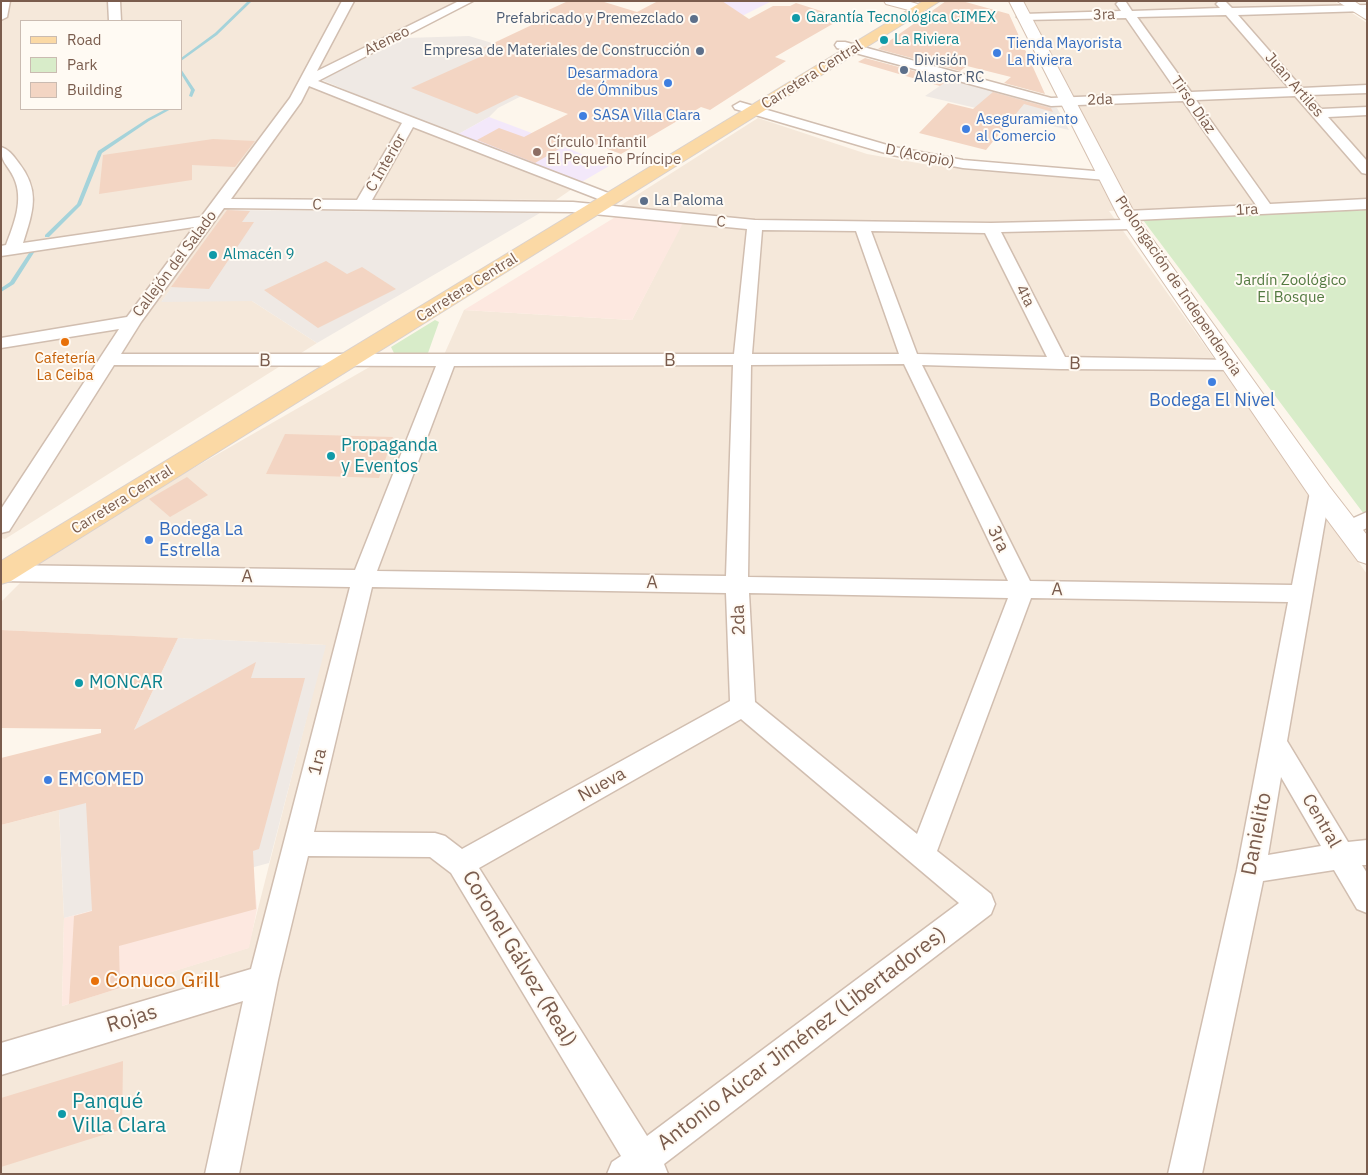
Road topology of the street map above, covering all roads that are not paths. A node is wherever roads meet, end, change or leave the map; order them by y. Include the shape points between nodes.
1 (4, 1) edge
2 (114, 1) edge
3 (348, 1) edge
4 (468, 1) edge
5 (1016, 1) edge
6 (1120, 1) edge
7 (913, 4) edge
8 (1224, 6) edge
9 (1359, 7) edge
10 (1129, 14) junction
11 (1, 17) edge
12 (1023, 17) junction
13 (115, 20) edge
14 (848, 47) junction
15 (307, 80) junction
16 (1367, 89) edge
17 (1299, 92) junction
18 (1187, 96) junction
19 (1066, 101) junction
20 (747, 108) junction
21 (1367, 111) edge
22 (1317, 113) junction
23 (410, 121) junction
24 (1, 152) edge
25 (19, 170) junction
26 (1367, 170) edge
27 (1, 172) edge
28 (1106, 176) junction
29 (600, 201) junction
30 (221, 204) junction
31 (1367, 204) edge
32 (362, 205) junction
33 (573, 207) junction
34 (1266, 209) junction
35 (1130, 220) junction
36 (206, 221) junction
37 (755, 225) junction
38 (862, 227) junction
39 (991, 228) junction
40 (7, 250) edge
41 (133, 321) junction
42 (1, 343) edge
43 (107, 359) junction
44 (910, 359) junction
45 (319, 361) junction
46 (348, 361) junction
47 (447, 361) junction
48 (742, 361) junction
49 (1060, 364) junction
50 (1232, 366) junction
51 (1320, 492) junction
52 (1357, 524) edge
53 (1, 526) edge
54 (1367, 554) edge
55 (2, 568) edge
56 (363, 579) junction
57 (737, 584) junction
58 (1023, 589) junction
59 (1302, 594) junction
60 (743, 706) junction
61 (1274, 741) junction
62 (298, 844) junction
63 (1354, 854) edge
64 (922, 855) junction
65 (461, 864) junction
66 (1251, 870) junction
67 (1367, 900) edge
68 (263, 980) junction
69 (1, 1059) edge
70 (639, 1169) edge
71 (222, 1174) edge
72 (1185, 1174) edge

1 - 11 street
2 - 13 street
3 - 15 street, Callejón del Salado
4 - 15 street, Ateneo
5 - 12 street, Prolongación de Independencia
6 - 10 street, Tirso Díaz
7 - 14 main road, Carretera Central
8 - 9 street, 3ra
8 - 10 street, 3ra
8 - 17 street, Juan Artiles
10 - 12 street, 3ra
10 - 18 street, Tirso Díaz
12 - 19 street, Prolongación de Independencia
14 - 19 street, 2da via 1051,102
14 - 20 main road, Carretera Central
15 - 23 street, C
15 - 30 street, Callejón del Salado
16 - 17 street, 2da
17 - 18 street, 2da
17 - 22 street, Juan Artiles
18 - 19 street, 2da
18 - 34 street, Tirso Díaz
19 - 28 street, Prolongación de Independencia
20 - 28 street, D (Acopio) via 892,151 963,164
20 - 29 main road, Carretera Central
21 - 22 street
22 - 26 street, Juan Artiles
23 - 29 street, C
23 - 32 street, C Interior
24 - 25 street
25 - 27 street
25 - 40 street via 26,183 26,210
28 - 35 street, Prolongación de Independencia
29 - 33 main road, Carretera Central
29 - 37 street, C
29 - 46 main road, Carretera Central
30 - 32 street, C
30 - 36 street, Callejón del Salado
31 - 34 street, 1ra
32 - 33 street, C
33 - 45 main road, Carretera Central
34 - 35 street, 1ra
35 - 39 street, C
35 - 50 street, Prolongación de Independencia
36 - 40 street
36 - 41 street, Callejón del Salado
37 - 38 street, C
37 - 48 street, 2da
38 - 39 street, C
38 - 44 street, 3ra
39 - 49 street, 4ta
41 - 42 street
41 - 43 street, Callejón del Salado
43 - 45 street, B
43 - 53 street, Callejón del Salado
44 - 48 street, B
44 - 49 street, B
44 - 58 street, 3ra
45 - 46 street, B
45 - 55 main road, Carretera Central
46 - 47 street, B
46 - 55 main road, Carretera Central
47 - 48 street, B
47 - 56 street, 1ra
48 - 57 street, 2da
49 - 50 street, B
50 - 51 street, Prolongación de Independencia
51 - 52 street, Prolongación de Independencia
51 - 59 street, Danielito
52 - 54 street, Prolongación de Independencia
55 - 56 street, A
56 - 57 street, A
56 - 62 street, 1ra
57 - 58 street, A
57 - 60 street, 2da
58 - 59 street, A
58 - 64 street
59 - 61 street, Danielito
60 - 64 street
60 - 65 street, Nueva
61 - 63 street, Central
61 - 66 street, Danielito
62 - 65 street, Coronel Gálvez (Real) via 435,845
62 - 68 street, 1ra
63 - 66 street
63 - 67 street, Central
64 - 70 street, Antonio Aúcar Jiménez (Libertadores) via 981,904
65 - 70 street, Coronel Gálvez (Real)
66 - 72 street, Danielito
68 - 69 street, Rojas
68 - 71 street, 1ra

